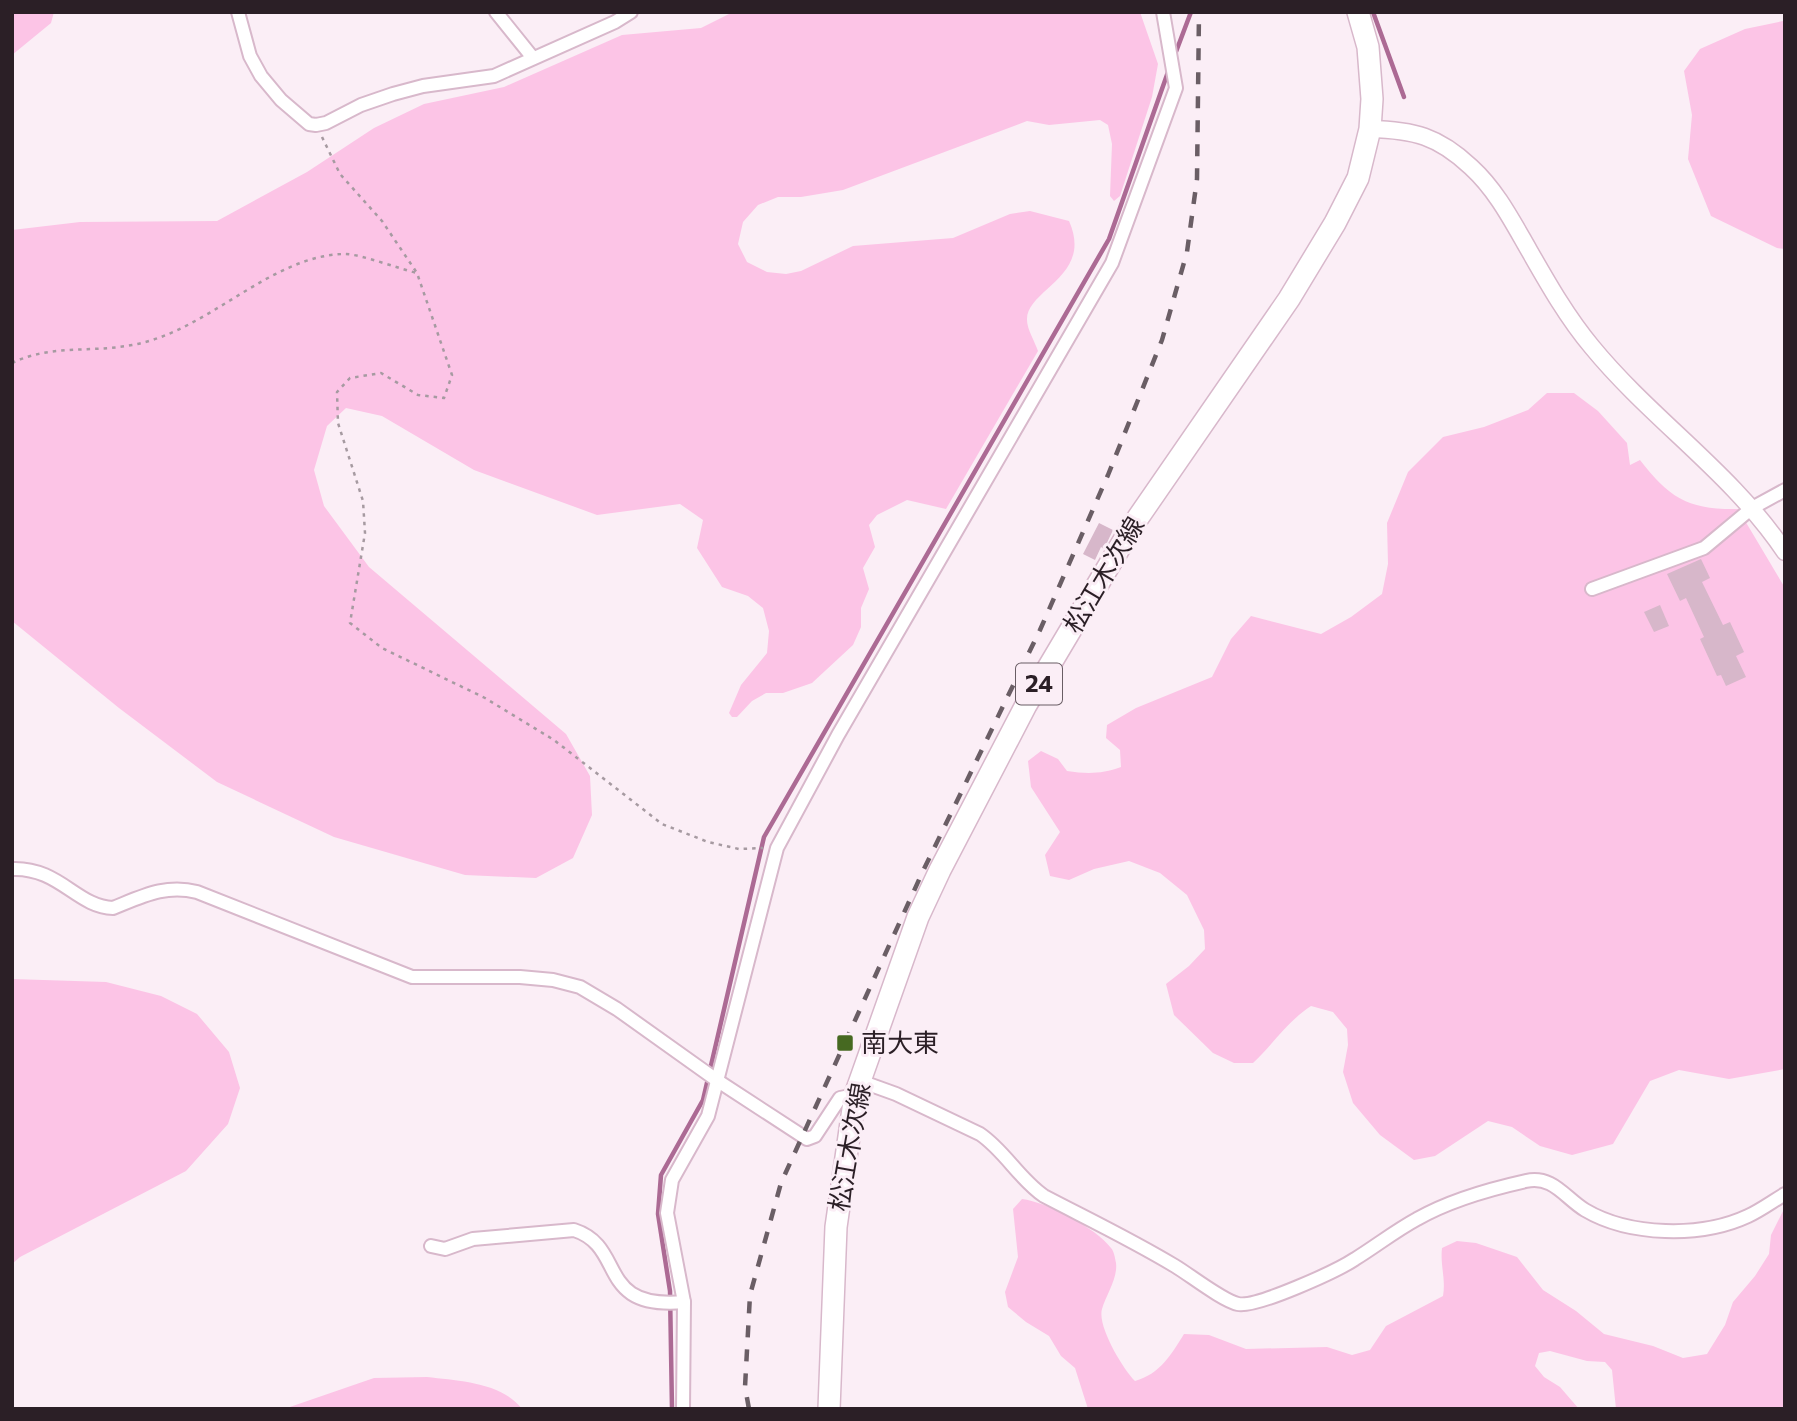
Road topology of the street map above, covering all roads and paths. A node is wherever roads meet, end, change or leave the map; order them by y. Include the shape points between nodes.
1 (238, 12) edge
2 (496, 12) edge
3 (631, 12) edge
4 (1163, 12) edge
5 (1358, 12) edge
6 (533, 58) junction
7 (316, 125) junction
8 (1370, 129) junction
9 (417, 273) junction
10 (12, 363) edge
11 (1785, 490) edge
12 (1752, 508) junction
13 (1785, 552) edge
14 (1592, 589) dead end
15 (777, 848) junction
16 (12, 869) edge
17 (711, 1076) junction
18 (858, 1088) junction
19 (1785, 1194) edge
20 (431, 1246) dead end
21 (676, 1303) junction
22 (683, 1409) edge
23 (829, 1409) edge

1 - 7 street via 250,56 261,76 281,100
2 - 6 street
3 - 6 street
4 - 15 street via 1177,88 1112,263
5 - 8 main road, 松江木次線 / 24 via 1368,47
6 - 7 street via 494,76 393,94
7 - 9 path via 340,174 382,221
8 - 12 street via 1421,135 1472,167 1503,204 1593,348
8 - 18 main road, 松江木次線 / 24 via 1357,178 1328,234 1289,299 1133,525 1026,705 918,917
9 - 10 path via 346,254 308,261 285,269 183,330 132,345 53,350
9 - 15 path via 452,375 444,398 418,395 382,373 350,378 337,392 338,423 363,501 365,523 350,623 382,648 485,698 554,740 662,824 738,849
11 - 12 street
12 - 13 street
12 - 14 street via 1704,548
15 - 17 street
16 - 17 street via 50,876 106,908 159,890 198,892 411,977 520,977 580,988
17 - 18 street via 811,1139 840,1098
17 - 21 street via 708,1116 672,1180 667,1213
18 - 19 street via 895,1094 980,1134 1044,1196 1237,1304 1264,1300 1352,1261 1418,1217 1475,1194 1530,1180 1551,1183 1605,1221 1659,1231 1731,1222
18 - 23 main road, 松江木次線 / 24 via 836,1227
20 - 21 street via 445,1249 473,1238 574,1230 597,1245 624,1290 645,1300
21 - 22 street

